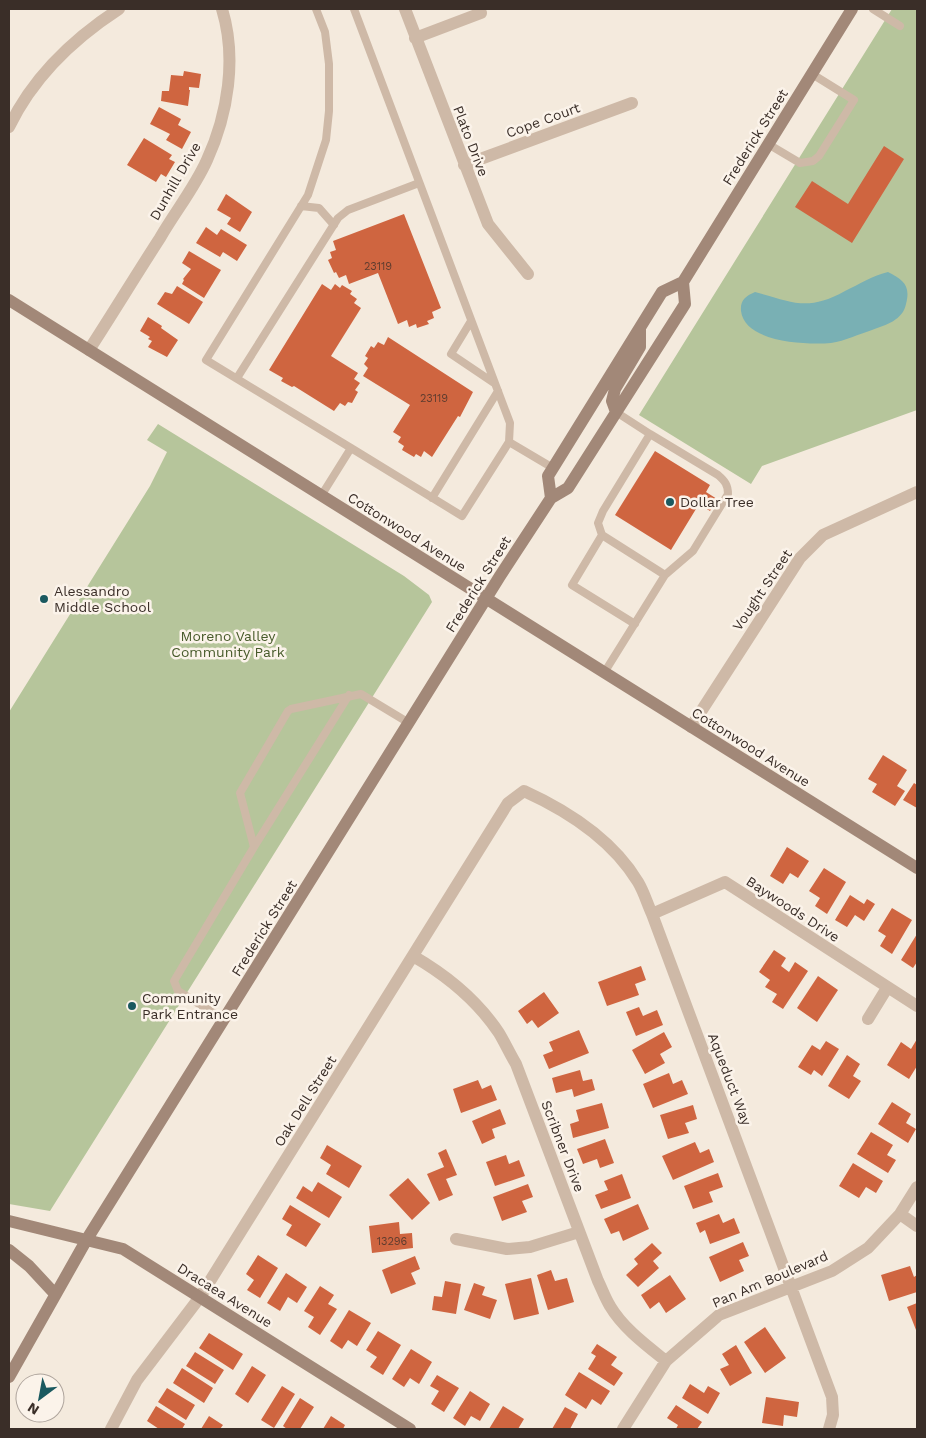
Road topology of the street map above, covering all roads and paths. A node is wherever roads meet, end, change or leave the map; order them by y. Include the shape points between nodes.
1 (119, 9) edge
2 (222, 9) edge
3 (316, 9) edge
4 (354, 9) edge
5 (405, 9) edge
6 (852, 9) edge
7 (873, 9) edge
8 (481, 13) dead end
9 (900, 26) dead end
10 (416, 38) junction
11 (812, 74) junction
12 (632, 103) dead end
13 (9, 128) edge
14 (768, 144) junction
15 (464, 165) junction
16 (419, 183) junction
17 (300, 206) junction
18 (334, 225) junction
19 (528, 274) dead end
20 (683, 282) junction
21 (9, 300) edge
22 (471, 321) junction
23 (640, 328) junction
24 (90, 350) junction
25 (237, 378) junction
26 (494, 382) junction
27 (498, 391) junction
28 (616, 412) junction
29 (650, 434) junction
30 (509, 442) junction
31 (351, 448) junction
32 (553, 468) junction
33 (917, 492) edge
34 (322, 496) junction
35 (432, 498) junction
36 (551, 498) junction
37 (602, 535) junction
38 (665, 575) junction
39 (486, 599) junction
40 (635, 624) junction
41 (604, 672) junction
42 (349, 695) junction
43 (409, 723) junction
44 (691, 727) junction
45 (524, 791) joint
46 (254, 847) junction
47 (917, 868) edge
48 (652, 914) junction
49 (413, 956) junction
50 (887, 988) junction
51 (917, 1006) edge
52 (868, 1019) dead end
53 (225, 1020) junction
54 (917, 1187) edge
55 (900, 1214) junction
56 (9, 1221) edge
57 (917, 1226) edge
58 (579, 1232) junction
59 (88, 1239) junction
60 (456, 1239) dead end
61 (9, 1250) edge
62 (792, 1287) junction
63 (55, 1294) junction
64 (200, 1297) junction
65 (666, 1361) junction
66 (9, 1377) edge
67 (114, 1428) edge
68 (410, 1429) edge
69 (623, 1429) edge
70 (830, 1429) edge

1 - 13 street via 62,53 36,84
2 - 24 street, Dunhill Drive via 229,54 229,88 220,126 206,161
3 - 17 lane via 329,64 329,111 326,140 308,195
4 - 16 lane
5 - 10 street, Plato Drive
6 - 11 main road, Frederick Street
7 - 9 lane
8 - 10 street
10 - 15 street, Plato Drive
11 - 14 main road, Frederick Street
11 - 14 lane via 854,100 819,156 813,162 800,162
12 - 15 street, Cope Court
14 - 20 main road, Frederick Street
15 - 19 street, Plato Drive via 488,224
16 - 18 lane via 348,210
16 - 22 lane
17 - 18 lane via 319,208
17 - 25 lane via 206,360
18 - 25 lane
20 - 23 main road via 662,292
20 - 28 main road, Frederick Street via 685,304
21 - 24 main road, Cottonwood Avenue
22 - 26 lane
22 - 26 lane via 451,354
23 - 28 main road via 640,347 615,389 612,401
23 - 32 main road
24 - 34 main road, Cottonwood Avenue
25 - 31 lane
26 - 27 lane
27 - 30 lane via 510,423
27 - 35 lane
28 - 29 lane
28 - 36 main road, Frederick Street via 568,488
29 - 37 lane via 598,522
29 - 38 lane via 718,475 728,488 728,494 693,551
30 - 32 lane
30 - 35 lane via 462,516
31 - 34 lane
31 - 35 lane
32 - 36 main road via 548,476
33 - 44 street, Vought Street via 823,535 800,558
34 - 39 main road, Cottonwood Avenue
36 - 39 main road, Frederick Street
37 - 38 lane
37 - 40 lane via 572,585
38 - 40 lane
39 - 41 main road, Cottonwood Avenue
39 - 43 main road, Frederick Street
40 - 41 lane
41 - 44 main road, Cottonwood Avenue
42 - 43 lane via 361,694
42 - 46 lane
42 - 46 lane via 288,711 240,793
43 - 53 main road, Frederick Street
44 - 47 main road, Cottonwood Avenue
45 - 48 street, Aqueduct Way via 592,830 611,847 638,882
45 - 49 street, Oak Dell Street via 508,803
46 - 53 lane via 174,981 178,991
48 - 50 street, Baywoods Drive via 725,882
48 - 62 street, Aqueduct Way
49 - 58 street, Scribner Drive via 456,984 499,1033 516,1064
49 - 64 street, Oak Dell Street
50 - 51 street, Baywoods Drive
50 - 52 street
53 - 59 main road, Frederick Street
54 - 55 street, Pan Am Boulevard
55 - 57 street
55 - 62 street, Pan Am Boulevard via 868,1248 832,1271
56 - 59 main road, Dracaea Avenue
58 - 60 street via 530,1247 507,1249
58 - 65 street, Scribner Drive via 610,1306 636,1336
59 - 63 main road, Frederick Street
59 - 64 main road, Dracaea Avenue via 123,1249
61 - 63 main road
62 - 65 street, Pan Am Boulevard via 719,1315
62 - 70 street, Aqueduct Way via 832,1397
63 - 66 main road, Frederick Street
64 - 67 street, Oak Dell Street via 137,1380
64 - 68 main road, Dracaea Avenue
65 - 69 street, Pan Am Boulevard

